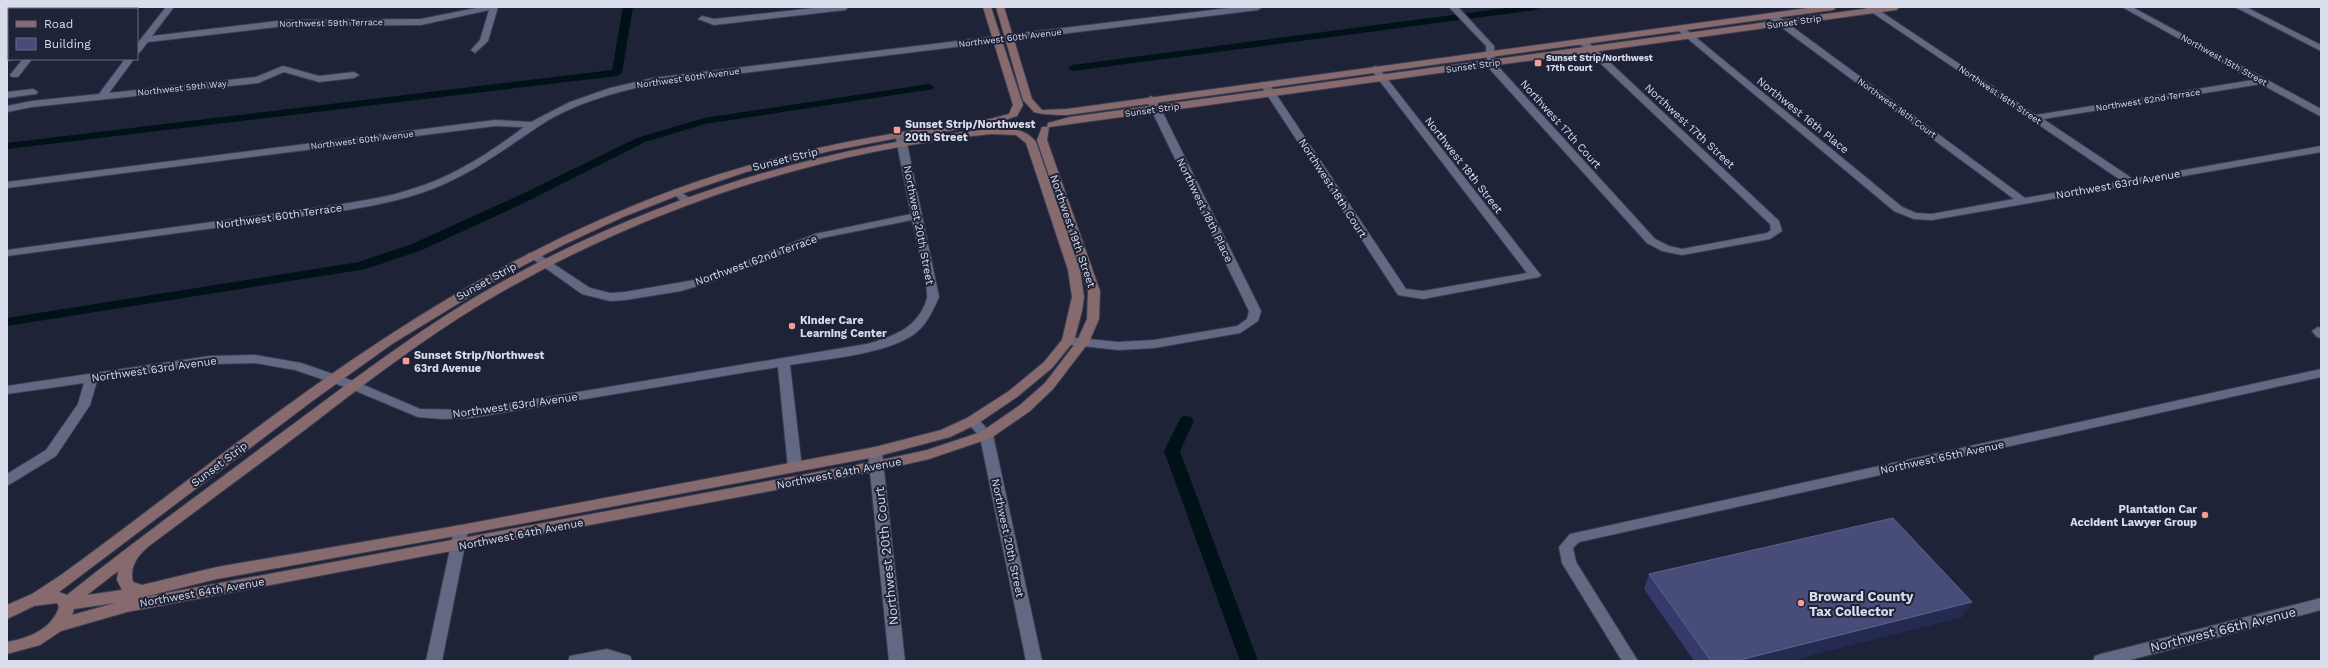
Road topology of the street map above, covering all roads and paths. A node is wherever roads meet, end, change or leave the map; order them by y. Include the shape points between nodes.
1 (170, 7) edge
2 (494, 7) edge
3 (845, 7) edge
4 (987, 7) edge
5 (1000, 7) edge
6 (1258, 7) edge
7 (1453, 7) edge
8 (1833, 7) edge
9 (1896, 7) edge
10 (2126, 7) edge
11 (2239, 7) edge
12 (1871, 9) edge
13 (770, 11) edge
14 (1190, 11) edge
15 (1772, 16) junction
16 (702, 19) dead end
17 (1782, 24) junction
18 (1678, 28) junction
19 (1688, 36) junction
20 (1011, 37) junction
21 (998, 39) junction
22 (144, 40) junction
23 (1582, 41) junction
24 (2321, 48) edge
25 (138, 49) edge
26 (475, 50) dead end
27 (1591, 50) junction
28 (1491, 53) junction
29 (27, 60) edge
30 (129, 60) edge
31 (1490, 64) junction
32 (1375, 69) junction
33 (15, 75) dead end
34 (354, 75) dead end
35 (1382, 78) junction
36 (2262, 81) junction
37 (1265, 84) junction
38 (33, 92) dead end
39 (1272, 94) junction
40 (7, 95) edge
41 (102, 96) junction
42 (1150, 99) junction
43 (7, 109) edge
44 (1156, 110) junction
45 (1041, 111) junction
46 (2321, 113) edge
47 (1012, 115) junction
48 (2034, 118) junction
49 (533, 125) junction
50 (1048, 127) junction
51 (1019, 132) junction
52 (902, 139) junction
53 (2321, 149) edge
54 (2131, 182) junction
55 (7, 185) edge
56 (677, 192) junction
57 (2023, 201) junction
58 (688, 202) junction
59 (918, 216) junction
60 (1914, 216) joint
61 (1666, 249) joint
62 (7, 253) edge
63 (533, 255) junction
64 (546, 263) junction
65 (1402, 292) joint
66 (926, 316) joint
67 (1068, 341) junction
68 (1083, 342) junction
69 (784, 362) junction
70 (2321, 373) edge
71 (92, 377) junction
72 (334, 379) junction
73 (355, 386) junction
74 (7, 390) edge
75 (972, 421) junction
76 (986, 435) junction
77 (876, 459) junction
78 (795, 468) junction
79 (12, 479) edge
80 (461, 530) junction
81 (458, 546) junction
82 (136, 549) junction
83 (142, 591) junction
84 (35, 600) junction
85 (66, 604) junction
86 (2321, 604) edge
87 (9, 611) edge
88 (55, 628) junction
89 (28, 644) junction
90 (7, 648) edge
91 (7, 657) edge
92 (434, 661) edge
93 (576, 661) edge
94 (624, 661) edge
95 (897, 661) edge
96 (1034, 661) edge
97 (1630, 661) edge
98 (2101, 661) edge

1 - 22 street
2 - 22 street, Northwest 59th Terrace via 421,22 284,23
2 - 26 street via 484,41
3 - 13 street
4 - 21 street
5 - 20 street
6 - 14 street, Northwest 60th Avenue
7 - 28 street via 1490,46
8 - 15 street, Sunset Strip
9 - 12 street, Sunset Strip
10 - 36 street, Northwest 15th Street
11 - 24 street
12 - 17 street, Sunset Strip
12 - 48 street, Northwest 16th Street
13 - 16 street via 714,22
14 - 20 street, Northwest 60th Avenue
15 - 17 street, Northwest 16th Court
15 - 18 street, Sunset Strip
17 - 19 street, Sunset Strip
17 - 57 street, Northwest 16th Court
18 - 19 street, Northwest 16th Place
18 - 23 street, Sunset Strip
19 - 27 street, Sunset Strip
19 - 60 street, Northwest 16th Place via 1898,209
20 - 21 street, Northwest 60th Avenue
20 - 45 street via 1028,100
21 - 47 street via 1018,105
21 - 49 street, Northwest 60th Avenue via 653,81 613,90 573,104
22 - 25 street
23 - 27 street, Northwest 17th Street
23 - 28 street, Sunset Strip
27 - 31 street, Sunset Strip
27 - 61 street, Northwest 17th Street via 1774,223 1777,231 1770,236 1682,252
28 - 31 street
28 - 32 street, Sunset Strip
29 - 33 street
30 - 41 street
31 - 35 street, Sunset Strip
31 - 61 street, Northwest 17th Court via 1651,241
32 - 35 street, Northwest 18th Street
32 - 37 street, Sunset Strip
34 - 41 street, Northwest 59th Way via 319,79 283,69 258,80
35 - 39 street, Sunset Strip
35 - 65 street, Northwest 18th Street via 1535,275 1423,295
36 - 46 street, Northwest 15th Street
36 - 48 street, Northwest 62nd Terrace
37 - 39 street, Northwest 18th Court
37 - 42 street, Sunset Strip
38 - 40 street
39 - 44 street, Sunset Strip
39 - 65 street, Northwest 18th Court
41 - 43 street, Northwest 59th Way
42 - 44 street, Northwest 18th Place
42 - 45 street, Sunset Strip via 1067,112
44 - 50 street, Sunset Strip via 1070,120
44 - 68 street, Northwest 18th Place via 1255,311 1252,321 1240,329 1154,344 1118,346
45 - 47 street, Sunset Strip via 1023,111
45 - 50 street via 1053,119
47 - 51 street, Northwest 19th Street via 1008,124
47 - 52 street, Sunset Strip via 992,122
48 - 54 street, Northwest 16th Street
49 - 55 street, Northwest 60th Avenue via 477,125
49 - 62 street, Northwest 60th Terrace via 502,149 462,173 425,189 383,200
50 - 51 street, Sunset Strip via 1037,132
50 - 68 street, Northwest 19th Street via 1042,140 1094,290 1093,319
51 - 52 street, Sunset Strip via 990,131
51 - 67 street, Northwest 19th Street via 1031,142 1074,270 1078,297
52 - 56 street, Sunset Strip via 805,153
52 - 58 street, Sunset Strip via 772,174
52 - 59 street, Northwest 20th Street
53 - 54 street, Northwest 63rd Avenue
54 - 57 street, Northwest 63rd Avenue
56 - 58 street
56 - 63 street, Sunset Strip via 597,224
57 - 60 street, Northwest 63rd Avenue via 1932,217
58 - 64 street, Sunset Strip via 613,232
59 - 64 street, Northwest 62nd Terrace via 819,236 704,281 625,296 610,297 586,291
59 - 66 street, Northwest 20th Street via 933,297
63 - 64 street, Northwest 62nd Terrace
63 - 72 street, Sunset Strip via 454,299
64 - 73 street, Sunset Strip via 438,326
66 - 69 street, Northwest 63rd Avenue via 913,330 892,341 867,348
67 - 68 street
67 - 75 street, Northwest 19th Street via 1048,365 1013,394
68 - 76 street, Northwest 19th Street via 1050,386 1025,408
69 - 73 street, Northwest 63rd Avenue via 470,414 418,413
69 - 78 street
70 - 97 street, Northwest 65th Avenue via 1575,538 1566,547 1568,563
71 - 72 street, Northwest 63rd Avenue via 210,360 255,359 297,366
71 - 74 street, Northwest 63rd Avenue
71 - 79 street via 84,405 52,453
72 - 73 street, Northwest 63rd Avenue
72 - 84 street, Sunset Strip via 152,514 76,574
73 - 82 street, Sunset Strip
75 - 76 street
75 - 77 street, Northwest 64th Avenue via 945,434
76 - 77 street, Northwest 64th Avenue via 929,454
76 - 96 street, Northwest 20th Street
77 - 78 street, Northwest 64th Avenue
77 - 81 street, Northwest 64th Avenue
77 - 95 street, Northwest 20th Court
78 - 80 street, Northwest 64th Avenue
80 - 81 street
80 - 83 street, Northwest 64th Avenue via 209,574
81 - 88 street, Northwest 64th Avenue via 127,606 87,616
81 - 92 street
82 - 83 street via 125,568 124,581 130,589
82 - 85 street, Sunset Strip
83 - 85 street, Northwest 64th Avenue
84 - 85 street via 56,597 64,600
84 - 87 street
85 - 88 street via 66,613
86 - 98 street, Northwest 66th Avenue
88 - 89 street, Northwest 64th Avenue
89 - 90 street
89 - 91 street
93 - 94 street via 607,655

